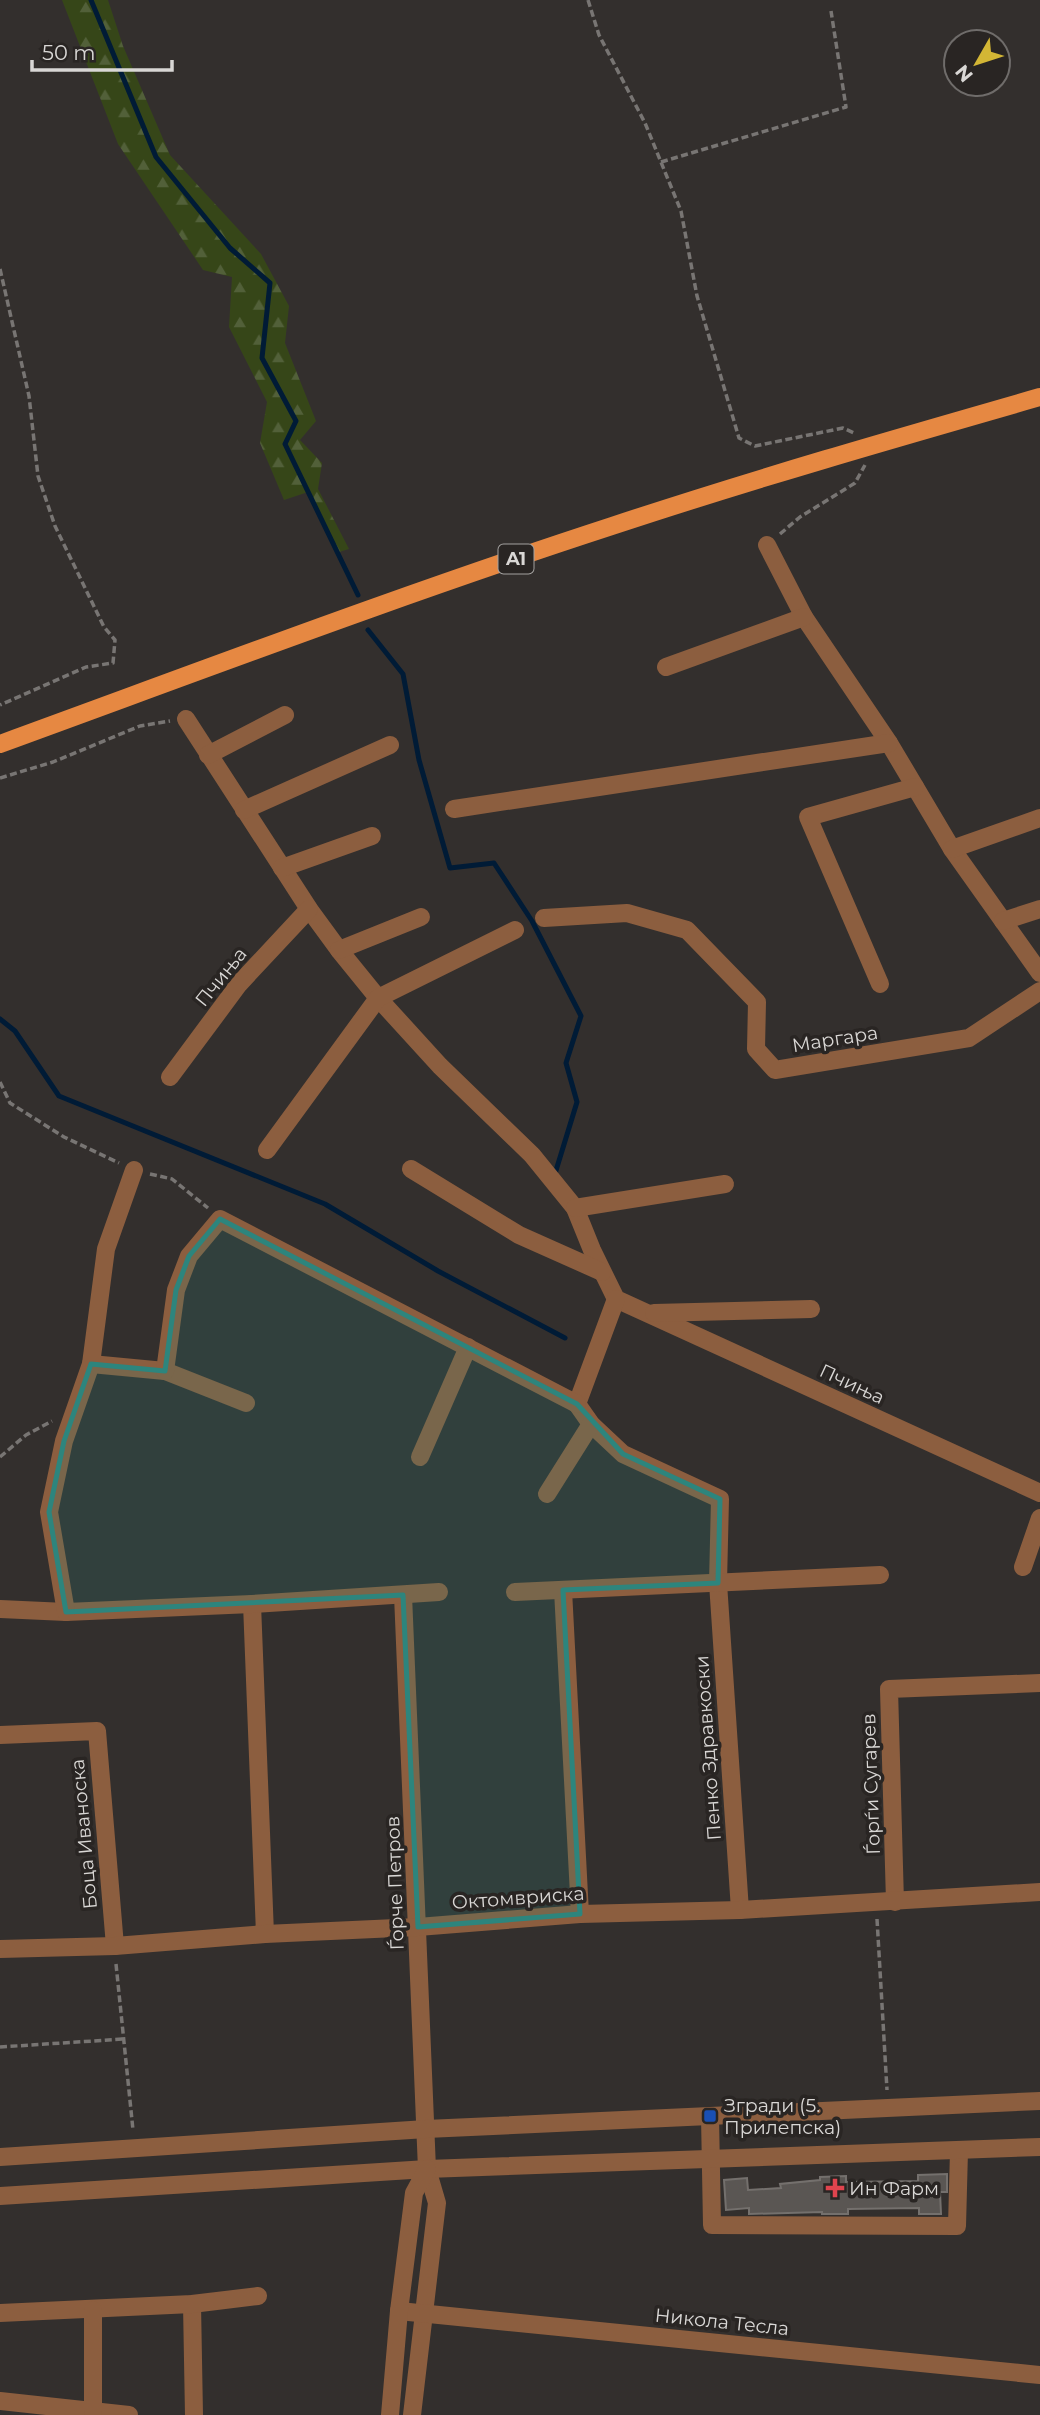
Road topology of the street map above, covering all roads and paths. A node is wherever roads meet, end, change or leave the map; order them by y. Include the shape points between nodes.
1 (588, 0) edge
2 (831, 11) dead end
3 (661, 162) junction
4 (0, 269) edge
5 (1040, 397) edge
6 (879, 443) junction
7 (767, 544) joint
8 (804, 617) junction
9 (666, 667) dead end
10 (0, 705) edge
11 (285, 715) dead end
12 (186, 719) joint
13 (889, 743) junction
14 (0, 744) edge
15 (390, 745) dead end
16 (208, 755) junction
17 (0, 778) edge
18 (915, 787) junction
19 (454, 809) dead end
20 (244, 810) junction
21 (1040, 818) edge
22 (373, 836) dead end
23 (952, 849) junction
24 (282, 868) junction
25 (309, 909) junction
26 (1040, 909) edge
27 (421, 917) dead end
28 (544, 918) dead end
29 (1003, 921) junction
30 (516, 930) dead end
31 (339, 950) junction
32 (1040, 973) edge
33 (880, 984) dead end
34 (1040, 991) edge
35 (378, 998) junction
36 (170, 1077) dead end
37 (0, 1082) edge
38 (267, 1150) dead end
39 (411, 1169) dead end
40 (134, 1170) junction
41 (725, 1184) dead end
42 (575, 1208) junction
43 (220, 1219) junction
44 (603, 1272) junction
45 (617, 1299) junction
46 (811, 1309) dead end
47 (647, 1313) junction
48 (468, 1347) junction
49 (91, 1364) junction
50 (165, 1371) junction
51 (246, 1403) dead end
52 (577, 1404) junction
53 (76, 1405) junction
54 (591, 1424) junction
55 (0, 1457) edge
56 (420, 1457) dead end
57 (1040, 1493) edge
58 (547, 1494) dead end
59 (1040, 1518) edge
60 (1023, 1567) dead end
61 (880, 1575) dead end
62 (718, 1583) junction
63 (563, 1590) junction
64 (439, 1592) dead end
65 (515, 1592) dead end
66 (403, 1595) junction
67 (252, 1604) junction
68 (0, 1609) edge
69 (66, 1612) junction
70 (1040, 1683) edge
71 (0, 1735) edge
72 (1040, 1892) edge
73 (895, 1902) junction
74 (876, 1903) junction
75 (740, 1910) junction
76 (580, 1914) junction
77 (418, 1927) junction
78 (265, 1934) junction
79 (114, 1946) junction
80 (0, 1948) edge
81 (124, 2039) junction
82 (0, 2047) edge
83 (1040, 2101) edge
84 (888, 2109) junction
85 (710, 2116) junction
86 (426, 2129) junction
87 (135, 2146) junction
88 (1040, 2147) edge
89 (959, 2151) junction
90 (0, 2157) edge
91 (710, 2159) junction
92 (427, 2169) junction
93 (0, 2196) edge
94 (258, 2296) dead end
95 (192, 2304) junction
96 (93, 2311) junction
97 (399, 2311) junction
98 (423, 2312) junction
99 (0, 2313) edge
100 (1040, 2375) edge
101 (0, 2402) edge
102 (93, 2411) junction
103 (129, 2415) edge
104 (194, 2415) edge
105 (390, 2415) edge
106 (412, 2415) edge

1 - 3 path via 599,35
2 - 3 path via 846,107
3 - 6 path via 681,211 697,296 739,438 755,446 843,428
4 - 10 path via 29,396 38,476 61,537 104,627 115,640 113,663 86,667
5 - 6 main road, A1
6 - 7 path via 855,482
6 - 14 main road, A1 via 599,530
7 - 8 street
8 - 9 street
8 - 13 street
11 - 16 street
12 - 16 street
12 - 17 path via 140,726
13 - 18 street
13 - 19 street
15 - 20 street
16 - 20 street
18 - 23 street
18 - 33 street via 808,817
20 - 24 street
21 - 23 street
22 - 24 street
23 - 29 street
24 - 25 street
25 - 31 street
25 - 36 street, Пчиња via 239,984
26 - 29 street
27 - 31 street
28 - 34 street, Маргара via 627,913 687,930 757,1002 756,1049 775,1070 969,1038
29 - 32 street
30 - 35 street
31 - 35 street
35 - 38 street
35 - 42 street via 532,1155
37 - 40 path via 10,1103 64,1137
39 - 44 street via 519,1235
40 - 43 path via 173,1179
40 - 49 street via 106,1250
41 - 42 street
42 - 44 street
43 - 48 street
43 - 50 street via 189,1256 176,1290
44 - 45 street
45 - 47 street, Пчиња
45 - 52 street
46 - 47 street, Пчиња
47 - 57 street, Пчиња
48 - 52 street
48 - 56 street
49 - 50 street
49 - 53 street
50 - 51 street
52 - 54 street
53 - 55 path
53 - 69 street via 49,1512
54 - 58 street
54 - 62 street via 623,1454 720,1499
59 - 60 street
61 - 62 street
62 - 63 street
62 - 75 street, Пенко Здравкоски
63 - 65 street
63 - 76 street
64 - 66 street
66 - 67 street
66 - 77 street, Ѓорче Петров
67 - 69 street
67 - 78 street
68 - 69 street
70 - 73 street, Ѓорѓи Сугарев via 889,1689
71 - 79 street, Боца Иваноска via 97,1731
72 - 73 street, Октомвриска
73 - 74 street, Октомвриска
74 - 75 street, Октомвриска
74 - 84 path
75 - 76 street, Октомвриска
76 - 77 street, Октомвриска
77 - 78 street, Октомвриска
77 - 86 street, Ѓорче Петров
78 - 79 street, Октомвриска
79 - 80 street, Октомвриска
79 - 81 path
81 - 82 path
81 - 87 path
83 - 84 street
84 - 85 street
85 - 86 street
85 - 91 street
86 - 87 street
86 - 92 street, Ѓорче Петров
87 - 90 street
88 - 89 street
89 - 91 street
89 - 91 street via 957,2226 712,2225
91 - 92 street
92 - 93 street
92 - 97 street, Ѓорче Петров via 414,2193
92 - 98 street, Ѓорче Петров via 438,2203
94 - 95 street
95 - 96 street
95 - 104 street
96 - 99 street
96 - 102 street
97 - 98 street, Никола Тесла
97 - 105 street, Ѓорче Петров
98 - 100 street, Никола Тесла
98 - 106 street, Ѓорче Петров
101 - 102 street
102 - 103 street

